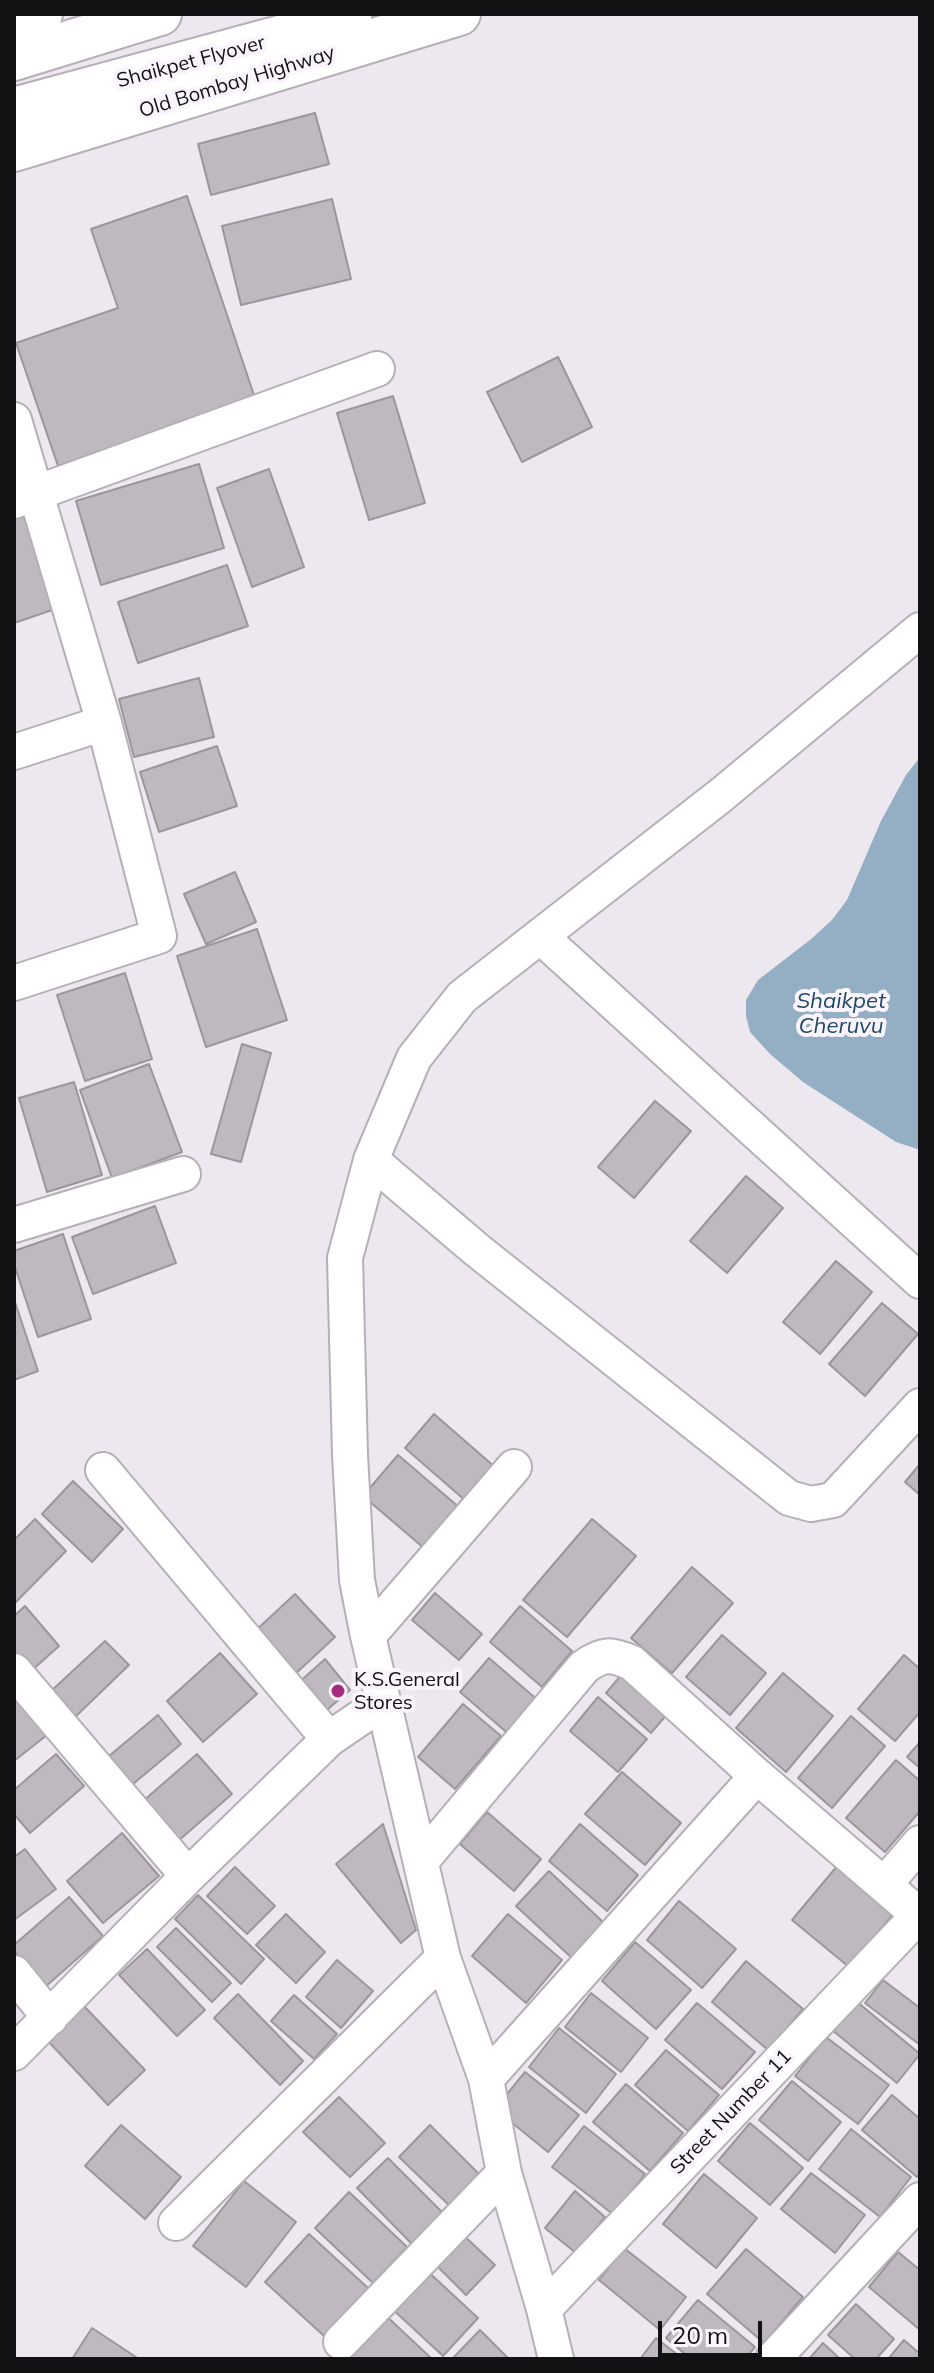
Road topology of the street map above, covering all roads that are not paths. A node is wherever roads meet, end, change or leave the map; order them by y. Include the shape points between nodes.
1 (41, 14) edge
2 (160, 14) edge
3 (367, 14) edge
4 (459, 14) edge
5 (14, 21) edge
6 (14, 59) edge
7 (14, 109) edge
8 (14, 150) edge
9 (377, 369) dead end
10 (14, 420) edge
11 (25, 498) edge
12 (920, 630) edge
13 (104, 723) junction
14 (14, 752) edge
15 (540, 936) junction
16 (14, 983) edge
17 (371, 1160) junction
18 (183, 1174) dead end
19 (14, 1225) edge
20 (920, 1281) edge
21 (920, 1406) edge
22 (514, 1467) dead end
23 (103, 1470) dead end
24 (368, 1636) junction
25 (14, 1671) edge
26 (382, 1703) junction
27 (329, 1739) junction
28 (757, 1776) junction
29 (920, 1843) edge
30 (422, 1860) junction
31 (188, 1876) junction
32 (884, 1885) junction
33 (920, 1916) edge
34 (443, 1958) junction
35 (14, 1973) edge
36 (50, 2018) junction
37 (14, 2053) edge
38 (486, 2079) junction
39 (504, 2173) junction
40 (920, 2200) edge
41 (176, 2223) dead end
42 (544, 2309) junction
43 (341, 2342) dead end
44 (556, 2359) edge
45 (773, 2359) edge

1 - 5 main road
2 - 6 main road
3 - 7 main road, Shaikpet Flyover
4 - 8 main road, Old Bombay Highway
9 - 11 street
10 - 11 street
11 - 13 street
12 - 15 street
13 - 14 street
13 - 16 street via 159,936
15 - 17 street via 462,997 414,1058
15 - 20 street
17 - 21 street via 789,1498 811,1504 833,1500
17 - 24 street via 345,1258 357,1580
18 - 19 street
22 - 24 street
23 - 27 street
24 - 26 street
25 - 31 street
26 - 27 street
26 - 30 street
27 - 31 street
28 - 30 street via 632,1663 614,1655 597,1658
28 - 32 street
28 - 38 street
29 - 32 street
30 - 34 street
31 - 36 street
32 - 33 street
33 - 42 street, Street Number 11
34 - 38 street
34 - 41 street
35 - 36 street
36 - 37 street
38 - 39 street
39 - 42 street
39 - 43 street
40 - 45 street
42 - 44 street

